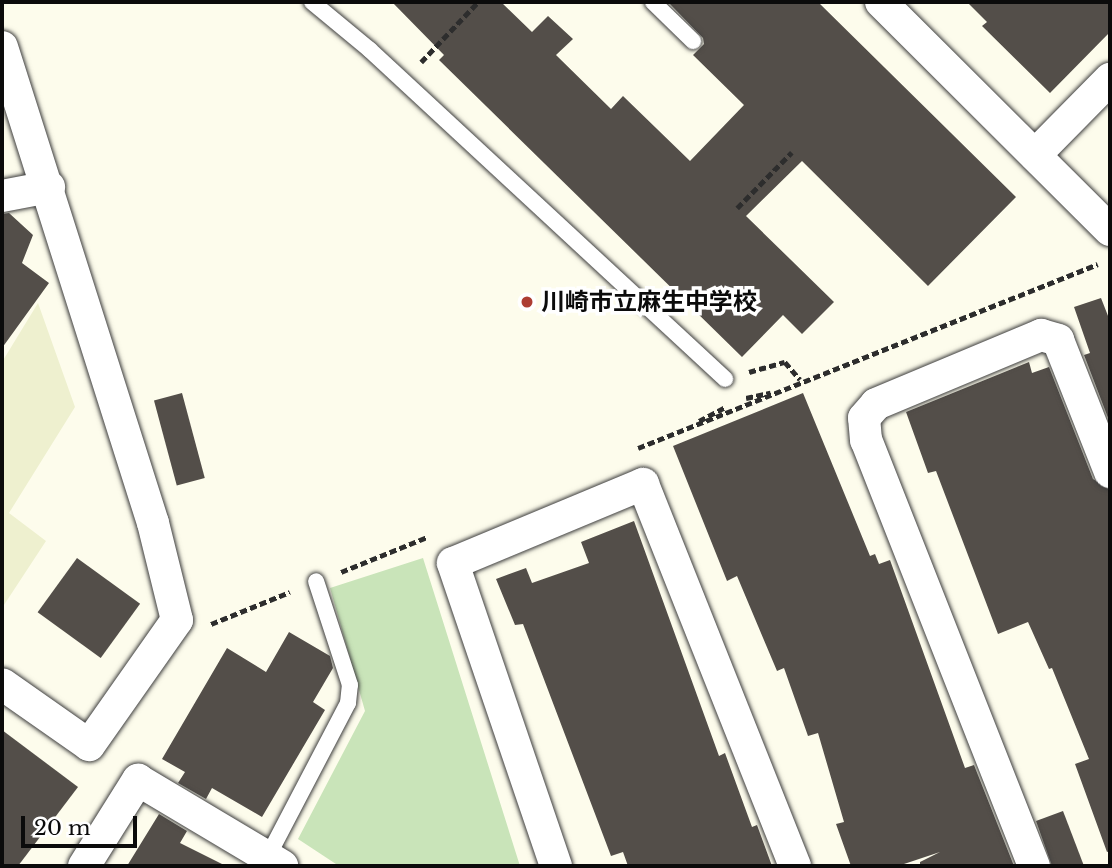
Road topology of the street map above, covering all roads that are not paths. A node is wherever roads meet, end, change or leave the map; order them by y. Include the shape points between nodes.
1 (312, 2) edge
2 (653, 2) edge
3 (881, 2) edge
4 (692, 41) dead end
5 (2, 47) edge
6 (1110, 79) edge
7 (1035, 155) junction
8 (49, 187) junction
9 (2, 196) edge
10 (1110, 230) edge
11 (725, 379) road end
12 (1110, 472) edge
13 (316, 581) dead end
14 (2, 684) edge
15 (275, 862) edge
16 (84, 866) edge
17 (556, 866) edge
18 (795, 866) edge
19 (1034, 866) edge

1 - 11 lane via 403,80
2 - 4 lane
3 - 7 street
5 - 8 street
6 - 7 street
7 - 10 street
8 - 9 street
8 - 14 street via 153,523 177,620 89,745
12 - 19 street via 1058,340 1041,335 876,404 864,418 866,440
13 - 15 lane via 350,685 348,703
15 - 16 street via 138,780
17 - 18 street via 453,563 643,484

